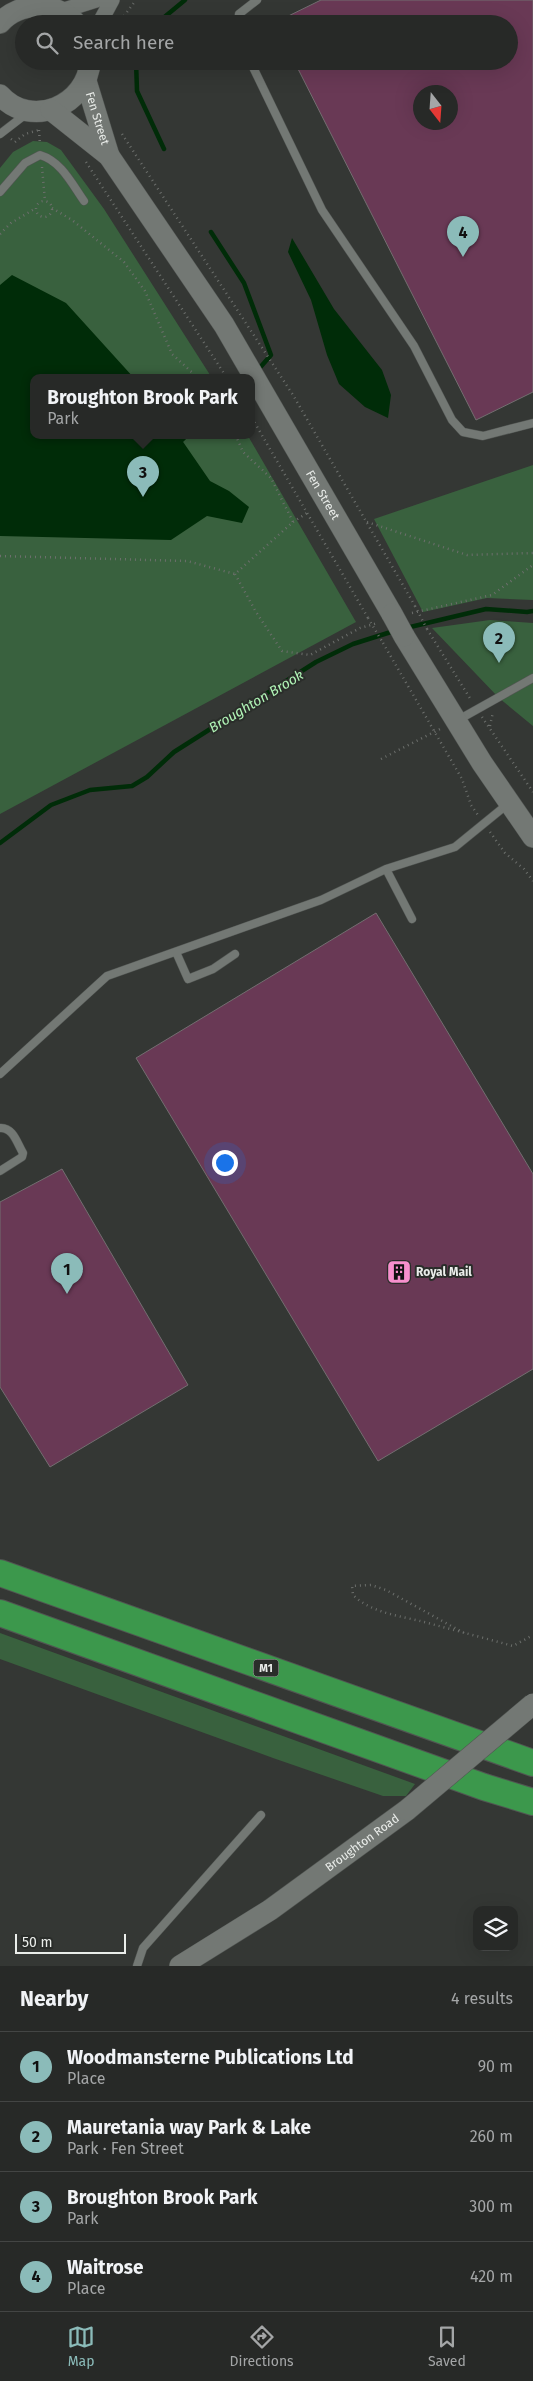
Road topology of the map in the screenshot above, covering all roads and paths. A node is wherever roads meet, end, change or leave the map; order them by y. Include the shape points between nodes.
1 (96, 0) edge
2 (112, 0) edge
3 (136, 0) edge
4 (257, 0) edge
5 (30, 3) edge
6 (61, 15) edge
7 (74, 15) edge
8 (104, 15) edge
9 (125, 15) edge
10 (239, 15) edge
11 (0, 23) edge
12 (254, 70) edge
13 (88, 71) edge
14 (0, 95) edge
15 (51, 110) junction
16 (29, 111) junction
17 (44, 130) dead end
18 (121, 133) dead end
19 (0, 134) edge
20 (14, 142) dead end
21 (40, 155) junction
22 (82, 156) dead end
23 (109, 156) junction
24 (0, 192) edge
25 (45, 201) junction
26 (84, 201) dead end
27 (36, 208) junction
28 (52, 208) junction
29 (0, 234) edge
30 (194, 374) edge
31 (224, 374) edge
32 (252, 374) edge
33 (255, 378) edge
34 (255, 423) edge
35 (533, 423) edge
36 (237, 439) edge
37 (307, 513) junction
38 (293, 522) junction
39 (366, 522) junction
40 (533, 553) edge
41 (0, 556) edge
42 (427, 629) dead end
43 (533, 678) edge
44 (456, 721) junction
45 (434, 732) junction
46 (380, 759) dead end
47 (509, 803) junction
48 (476, 813) dead end
49 (533, 837) edge
50 (496, 839) dead end
51 (386, 869) junction
52 (533, 881) edge
53 (412, 918) dead end
54 (176, 952) junction
55 (235, 954) dead end
56 (0, 1074) edge
57 (0, 1128) edge
58 (0, 1171) edge
59 (0, 1573) edge
60 (0, 1614) edge
61 (464, 1633) junction
62 (533, 1635) edge
63 (533, 1704) edge
64 (533, 1763) edge
65 (533, 1802) edge
66 (261, 1815) dead end
67 (138, 1966) edge
68 (180, 1966) edge

1 - 7 street
2 - 8 street
3 - 9 path
4 - 10 lane
5 - 6 street
5 - 11 street
12 - 35 lane via 322,210 414,346 452,420 463,432 483,436
13 - 15 street via 78,94
13 - 23 street, Fen Street
14 - 16 street via 16,107
15 - 16 street
15 - 23 street, Fen Street
16 - 19 lane
17 - 20 path via 33,131
18 - 39 path via 273,362
21 - 24 lane via 25,163
21 - 25 path
21 - 26 lane via 51,158 60,167
22 - 31 path
23 - 32 street, Fen Street, bridge via 224,325
25 - 27 path
25 - 28 path
27 - 28 path via 39,215 44,216
27 - 29 path
28 - 30 path via 124,262 145,291 172,354
33 - 44 street, Fen Street, bridge
34 - 37 path
36 - 38 path via 243,452 271,478
37 - 38 path
37 - 45 path, bridge
38 - 41 path via 235,574 188,561
39 - 40 path via 468,555
39 - 42 path, bridge
43 - 44 lane
44 - 45 path
44 - 47 street, Fen Street
45 - 46 path
45 - 48 path via 462,779
47 - 49 street, Fen Street
47 - 51 lane via 455,847
50 - 52 path
51 - 53 lane
51 - 54 lane via 321,900
54 - 55 lane via 188,979
54 - 56 lane via 107,976
57 - 58 lane via 10,1130 23,1153 17,1161
59 - 64 highway, M1
60 - 65 highway
61 - 61 path via 386,1590 371,1585 352,1586 353,1595 360,1602 377,1610
61 - 62 path via 513,1646
63 - 68 street, Broughton Road, bridge via 407,1810 270,1910
66 - 67 lane via 143,1948

